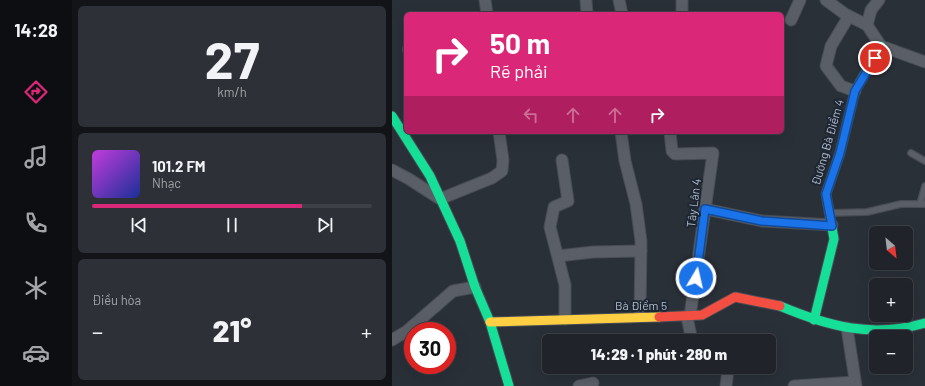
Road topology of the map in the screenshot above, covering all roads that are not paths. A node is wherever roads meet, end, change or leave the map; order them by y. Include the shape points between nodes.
1 (485, 0) edge
2 (586, 0) edge
3 (619, 0) edge
4 (682, 0) edge
5 (800, 0) edge
6 (826, 0) edge
7 (879, 0) edge
8 (487, 12) edge
9 (587, 12) edge
10 (622, 12) edge
11 (682, 12) edge
12 (849, 16) junction
13 (791, 20) dead end
14 (867, 25) junction
15 (881, 46) junction
16 (925, 62) edge
17 (855, 91) junction
18 (392, 116) edge
19 (409, 134) edge
20 (499, 134) edge
21 (621, 134) edge
22 (670, 134) edge
23 (408, 143) junction
24 (910, 153) dead end
25 (562, 160) dead end
26 (925, 161) edge
27 (392, 170) edge
28 (925, 186) edge
29 (440, 200) junction
30 (923, 204) edge
31 (705, 209) junction
32 (829, 213) junction
33 (832, 226) junction
34 (641, 251) junction
35 (558, 256) junction
36 (475, 286) junction
37 (640, 316) junction
38 (688, 316) junction
39 (565, 319) junction
40 (814, 320) junction
41 (490, 322) junction
42 (925, 323) edge
43 (847, 328) junction
44 (691, 334) edge
45 (392, 340) edge
46 (728, 374) edge
47 (593, 383) dead end
48 (855, 384) edge
49 (509, 386) edge
50 (579, 386) edge
51 (726, 386) edge
52 (794, 386) edge

1 - 8 street
2 - 9 street
3 - 10 street
4 - 11 street
5 - 13 street
6 - 12 street
7 - 14 street via 870,10
12 - 14 street
12 - 17 street via 831,46 826,66 841,86
14 - 15 street
15 - 16 street
15 - 17 street, Đường Bà Điểm 4
17 - 32 street, Đường Bà Điểm 4 via 840,153 826,194
18 - 23 street
19 - 23 lane
20 - 29 street via 502,172
21 - 34 street via 636,204
22 - 31 street, Tây Lân 4 via 672,151 675,154 713,153
23 - 29 street via 430,176
24 - 26 lane
25 - 35 street via 568,201 554,207 550,227
27 - 29 street
28 - 30 lane
29 - 36 street via 460,241
30 - 32 lane via 901,204 867,212
31 - 33 street via 762,221
31 - 38 street, Tây Lân 4
32 - 33 street, Đường Bà Điểm 4
33 - 40 street, Đường Bà Điểm 4 via 834,239
34 - 35 street
34 - 37 street
35 - 39 street via 565,285
36 - 41 street
36 - 45 street via 453,291 408,331
37 - 38 street, Bà Điểm 5
37 - 39 street, Bà Điểm 5
38 - 40 street, Bà Điểm 5 via 702,315 735,297 775,304
38 - 44 street, Tây Lân 4
39 - 41 street, Bà Điểm 5
40 - 43 street, Bà Điểm 5
41 - 49 street
42 - 43 street, Bà Điểm 5 via 904,329
43 - 48 street
46 - 51 street
47 - 50 street
48 - 52 street

